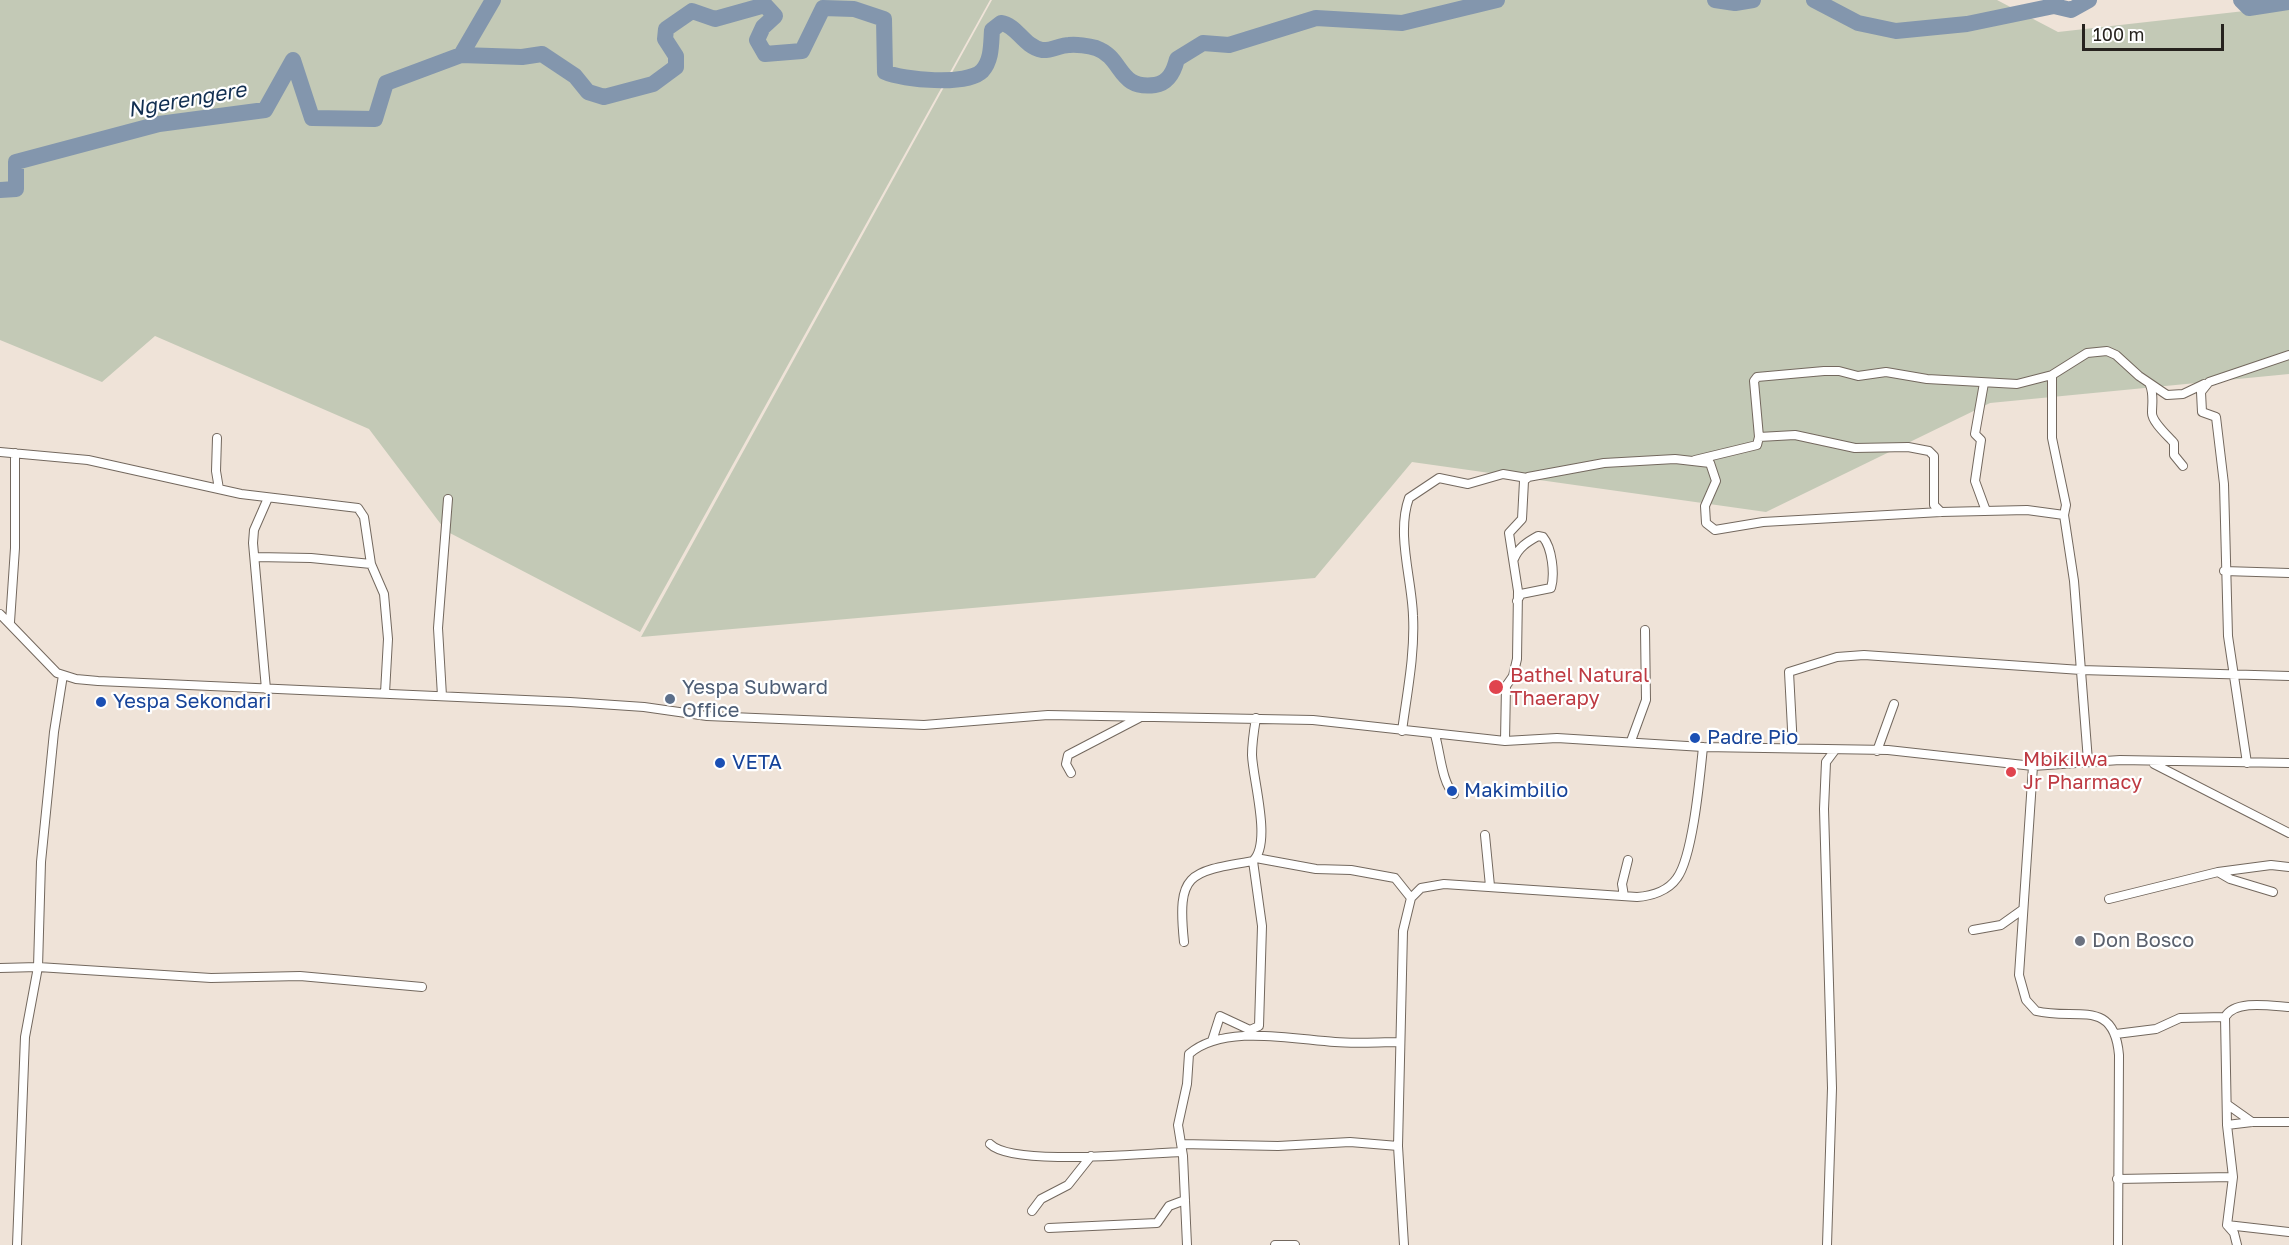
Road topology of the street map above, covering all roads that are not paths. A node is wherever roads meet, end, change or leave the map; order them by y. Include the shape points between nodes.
1 (2289, 355) edge
2 (2052, 375) junction
3 (1984, 383) junction
4 (2204, 384) junction
5 (2151, 385) junction
6 (1759, 437) junction
7 (218, 438) dead end
8 (0, 452) edge
9 (15, 453) junction
10 (1695, 460) junction
11 (2183, 466) dead end
12 (1527, 478) junction
13 (219, 489) junction
14 (267, 498) junction
15 (448, 499) dead end
16 (1986, 511) junction
17 (1941, 512) junction
18 (2064, 515) junction
19 (255, 557) junction
20 (1513, 562) junction
21 (371, 564) junction
22 (2224, 571) junction
23 (2289, 573) edge
24 (1516, 602) junction
25 (0, 614) edge
26 (10, 622) junction
27 (1645, 630) dead end
28 (2081, 670) junction
29 (63, 675) junction
30 (2233, 675) junction
31 (2289, 676) edge
32 (266, 689) junction
33 (385, 693) junction
34 (442, 696) junction
35 (1894, 704) dead end
36 (1140, 717) junction
37 (1256, 718) junction
38 (1402, 731) junction
39 (1435, 735) junction
40 (1505, 741) junction
41 (1632, 741) junction
42 (1703, 747) junction
43 (1793, 748) junction
44 (1835, 750) junction
45 (1877, 751) junction
46 (2088, 761) junction
47 (2150, 762) junction
48 (2247, 763) junction
49 (2289, 763) edge
50 (2033, 766) junction
51 (1071, 773) dead end
52 (1454, 794) dead end
53 (2289, 833) edge
54 (1485, 835) dead end
55 (1255, 859) junction
56 (1628, 860) dead end
57 (2289, 867) edge
58 (2218, 872) junction
59 (1490, 886) junction
60 (2273, 892) dead end
61 (1624, 896) junction
62 (1411, 898) junction
63 (2109, 899) dead end
64 (2022, 910) junction
65 (1974, 930) dead end
66 (1184, 942) dead end
67 (38, 966) junction
68 (0, 968) edge
69 (422, 987) dead end
70 (2289, 1007) edge
71 (2225, 1017) junction
72 (2116, 1034) junction
73 (1400, 1042) junction
74 (1212, 1043) junction
75 (2229, 1105) junction
76 (2252, 1122) junction
77 (2289, 1122) edge
78 (2227, 1125) junction
79 (990, 1144) dead end
80 (1398, 1146) junction
81 (1182, 1148) junction
82 (1091, 1156) junction
83 (2233, 1177) junction
84 (2117, 1179) junction
85 (1185, 1200) junction
86 (1032, 1211) dead end
87 (2227, 1225) junction
88 (1049, 1228) dead end
89 (2289, 1232) edge
90 (17, 1245) edge
91 (1187, 1245) edge
92 (1275, 1245) edge
93 (1290, 1245) edge
94 (1295, 1245) edge
95 (1404, 1245) edge
96 (1827, 1245) edge
97 (2118, 1245) edge
98 (2237, 1245) edge

1 - 4 street
2 - 3 street via 2017,384
2 - 5 street via 2087,353 2107,351
2 - 18 street via 2052,438 2063,484
3 - 6 street via 1886,372 1858,376 1824,371 1756,377
3 - 16 street via 1975,434 1981,440 1975,481
4 - 5 street via 2171,396
4 - 22 street via 2202,412 2216,417 2222,461
5 - 11 street via 2154,421 2174,443 2174,455
6 - 10 street via 1754,447
6 - 17 street via 1795,435 1855,448 1908,447 1929,451 1934,456 1936,477 1934,505
7 - 13 street
8 - 9 street
9 - 13 street via 88,460
9 - 26 street
10 - 12 street via 1604,463
10 - 17 street via 1710,463 1716,481 1705,506 1706,523 1711,529 1762,522
12 - 20 street via 1522,519 1509,533
12 - 38 street via 1503,474 1468,484 1439,478 1409,498 1405,531 1413,616 1412,657
13 - 14 street
14 - 19 street via 254,530
14 - 21 street via 358,508 364,517
15 - 34 street via 438,628
16 - 17 street
16 - 18 street via 2027,510
18 - 28 street
19 - 21 street
19 - 32 street
20 - 24 street
20 - 24 street via 1517,550 1530,540 1538,536 1546,540 1553,572 1551,588 1521,594
21 - 33 street via 384,594 388,639
22 - 23 street
22 - 30 street
24 - 40 street via 1517,659 1515,672 1506,686
25 - 26 street
26 - 29 street
27 - 41 street via 1646,700
28 - 30 street
28 - 43 street via 1870,655 1837,657 1789,672
28 - 46 street
29 - 32 street via 98,681
29 - 67 street via 41,862
30 - 31 street
30 - 48 street
32 - 33 street
33 - 34 street
34 - 36 street via 644,707 707,716 924,725 1048,715
35 - 45 street
36 - 37 street
36 - 51 street via 1068,755 1066,764
37 - 38 street via 1313,720
37 - 55 street via 1252,753 1261,836 1260,852
38 - 39 street
39 - 40 street
39 - 52 street via 1445,781
40 - 41 street
41 - 42 street
42 - 43 street
42 - 61 street via 1694,813 1679,876 1660,892
43 - 44 street
44 - 45 street
44 - 96 street via 1826,762 1823,869 1832,1060
45 - 50 street
46 - 47 street
46 - 50 street
47 - 48 street
47 - 53 street
48 - 49 street
50 - 64 street
54 - 59 street
55 - 62 street via 1395,878
55 - 66 street via 1203,870 1189,882 1180,906
55 - 74 street via 1262,926 1259,1026 1250,1030 1220,1016
56 - 61 street via 1622,884
57 - 58 street via 2271,864
58 - 60 street
58 - 63 street
59 - 61 street
59 - 62 street via 1434,885 1421,888
62 - 73 street via 1404,931
64 - 65 street via 2001,925
64 - 72 street via 2019,975 2030,1005 2042,1012 2097,1017 2111,1024
67 - 68 street
67 - 69 street via 211,978 300,976
67 - 90 street via 25,1037
70 - 71 street via 2240,1007
71 - 72 street via 2181,1018 2156,1029
71 - 75 street
72 - 84 street
73 - 74 street via 1236,1036 1214,1039
73 - 80 street
74 - 81 street via 1189,1054 1187,1084 1178,1116
75 - 76 street
75 - 78 street
76 - 77 street
76 - 78 street
78 - 83 street
79 - 82 street via 997,1151 1052,1157
80 - 81 street via 1350,1142
80 - 95 street
81 - 82 street
81 - 85 street
82 - 86 street via 1068,1185 1041,1199
83 - 84 street
83 - 87 street
84 - 97 street
85 - 88 street via 1169,1206 1156,1223
85 - 91 street
87 - 89 street
87 - 98 street
92 - 93 street
93 - 94 street

